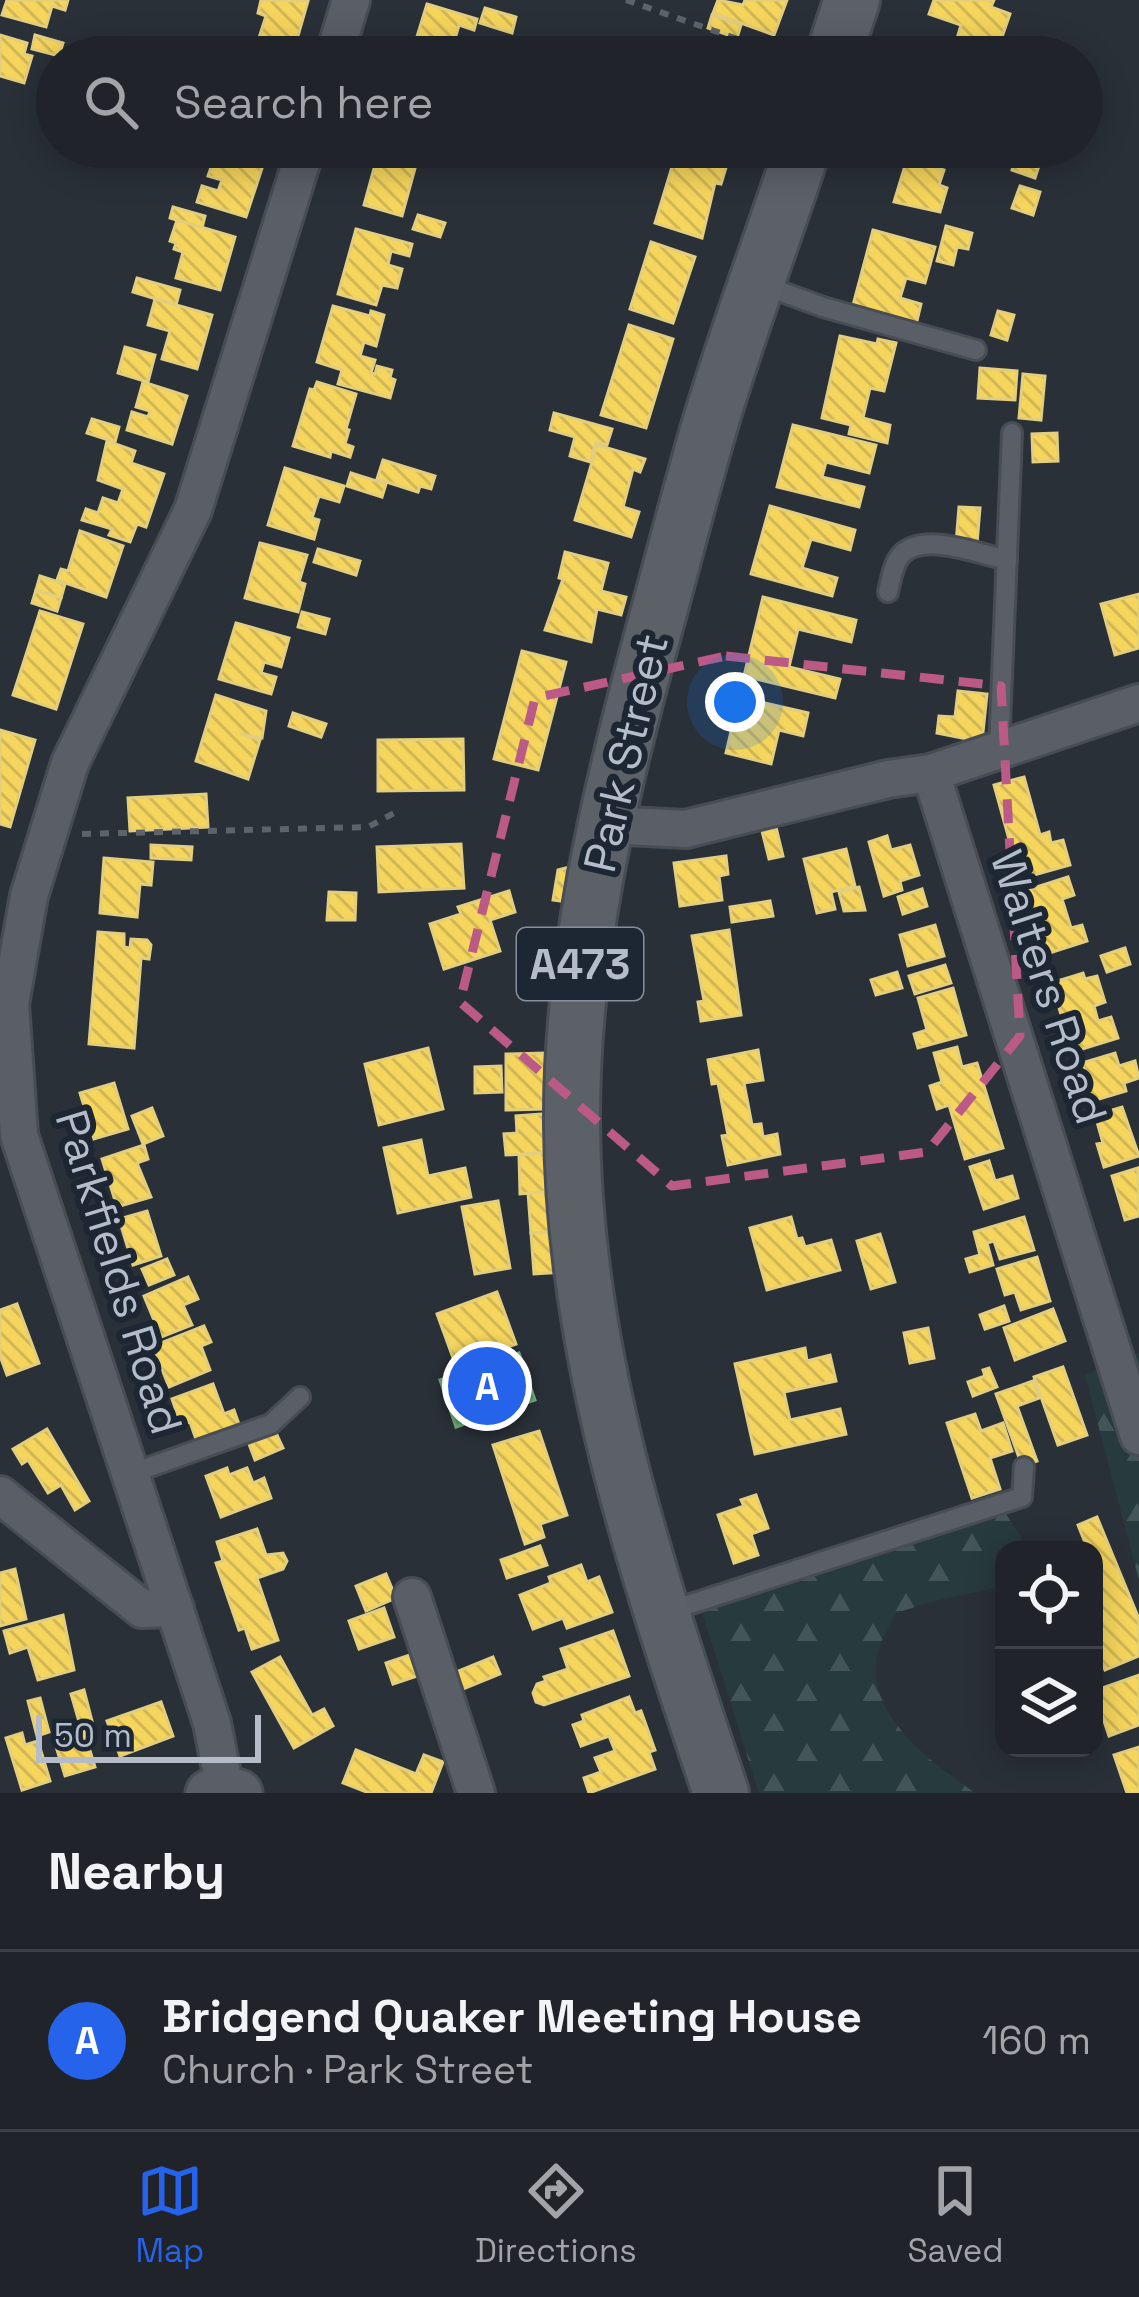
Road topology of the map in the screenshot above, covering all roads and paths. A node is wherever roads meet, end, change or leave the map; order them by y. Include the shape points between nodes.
1 (352, 0) edge
2 (626, 0) edge
3 (852, 0) edge
4 (341, 36) edge
5 (729, 36) edge
6 (840, 36) edge
7 (299, 168) edge
8 (796, 168) edge
9 (758, 283) junction
10 (976, 350) dead end
11 (1012, 433) dead end
12 (1006, 560) junction
13 (888, 592) dead end
14 (1139, 703) edge
15 (999, 748) junction
16 (931, 773) junction
17 (396, 812) dead end
18 (605, 825) junction
19 (48, 833) junction
20 (1129, 1364) edge
21 (300, 1397) dead end
22 (1139, 1436) edge
23 (1024, 1467) dead end
24 (130, 1474) junction
25 (0, 1496) edge
26 (412, 1598) dead end
27 (175, 1608) junction
28 (662, 1614) junction
29 (225, 1792) edge
30 (476, 1793) edge
31 (721, 1793) edge

1 - 4 street
2 - 5 path
3 - 6 main road
7 - 19 street, Parkfields Road via 193,510 70,763
8 - 9 main road, Park Street / A473
9 - 10 lane
9 - 18 main road, Park Street / A473 via 710,428
11 - 12 lane
12 - 13 lane via 912,547 897,559
12 - 15 lane
14 - 15 street
15 - 16 street
16 - 18 street via 686,829
16 - 20 street, Walters Road
17 - 19 path via 368,826
18 - 28 main road, Park Street / A473 via 581,956 572,1126 602,1393
19 - 24 street, Parkfields Road via 10,1004 20,1135
20 - 22 street, Walters Road
21 - 24 lane via 271,1424
23 - 28 lane via 1022,1497
24 - 27 street, Parkfields Road
25 - 27 street via 142,1609
26 - 30 street
27 - 29 street, Parkfields Road
28 - 31 main road, Park Street / A473

